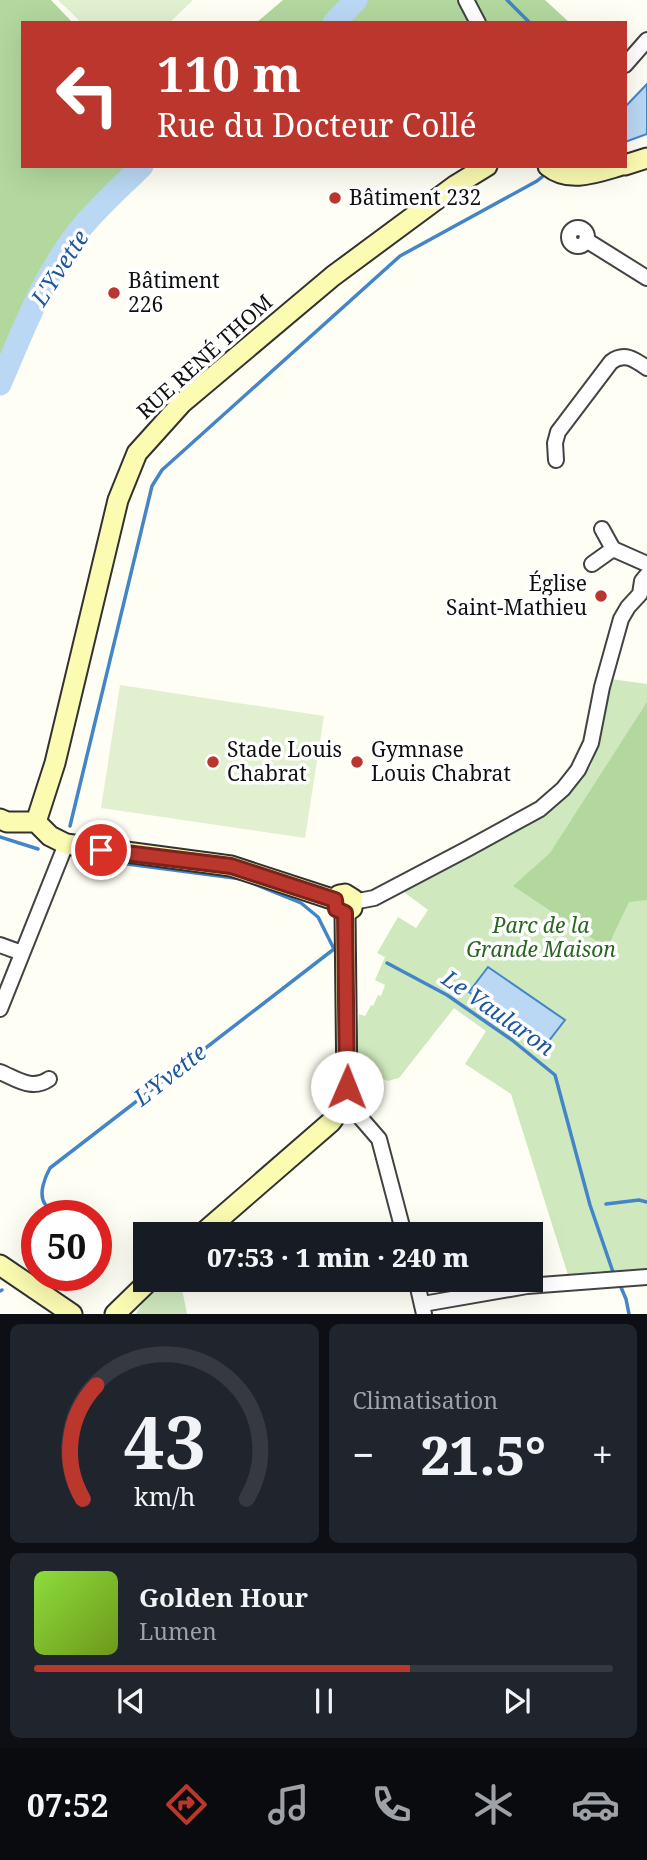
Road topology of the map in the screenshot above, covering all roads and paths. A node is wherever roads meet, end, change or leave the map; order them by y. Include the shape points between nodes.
1 (466, 0) edge
2 (477, 21) edge
3 (647, 40) edge
4 (627, 63) edge
5 (647, 158) edge
6 (627, 164) edge
7 (484, 168) edge
8 (610, 168) edge
9 (552, 169) edge
10 (586, 240) dead end
11 (647, 278) edge
12 (647, 368) edge
13 (556, 460) dead end
14 (602, 530) dead end
15 (613, 549) junction
16 (592, 564) dead end
17 (647, 564) edge
18 (647, 575) edge
19 (643, 596) edge
20 (0, 819) edge
21 (36, 822) junction
22 (66, 845) junction
23 (344, 905) junction
24 (0, 945) edge
25 (23, 953) junction
26 (0, 1009) edge
27 (0, 1072) edge
28 (49, 1079) dead end
29 (346, 1101) junction
30 (216, 1222) edge
31 (401, 1222) edge
32 (0, 1265) edge
33 (647, 1278) edge
34 (138, 1292) edge
35 (142, 1292) edge
36 (419, 1292) edge
37 (424, 1309) edge
38 (72, 1314) edge
39 (115, 1314) edge
40 (131, 1314) edge

1 - 2 street
3 - 4 street
5 - 6 main road
7 - 21 main road, RUE RENÉ THOM via 333,276 182,403 145,442 117,500 55,764
8 - 9 main road via 571,177
10 - 11 street
12 - 13 street via 624,356 611,362 558,432
14 - 15 street
15 - 16 street
15 - 17 street
18 - 19 street via 642,581
19 - 23 street via 621,619 591,743 563,789 540,808 374,898
20 - 21 main road
21 - 22 main road
22 - 23 main road via 231,866
22 - 25 street
23 - 29 main road
24 - 25 street
25 - 26 street
27 - 28 street via 33,1085 41,1086
29 - 30 main road via 331,1122
29 - 31 street via 379,1139
32 - 38 main road
33 - 37 street via 527,1286
34 - 39 main road
35 - 40 main road
36 - 37 street

